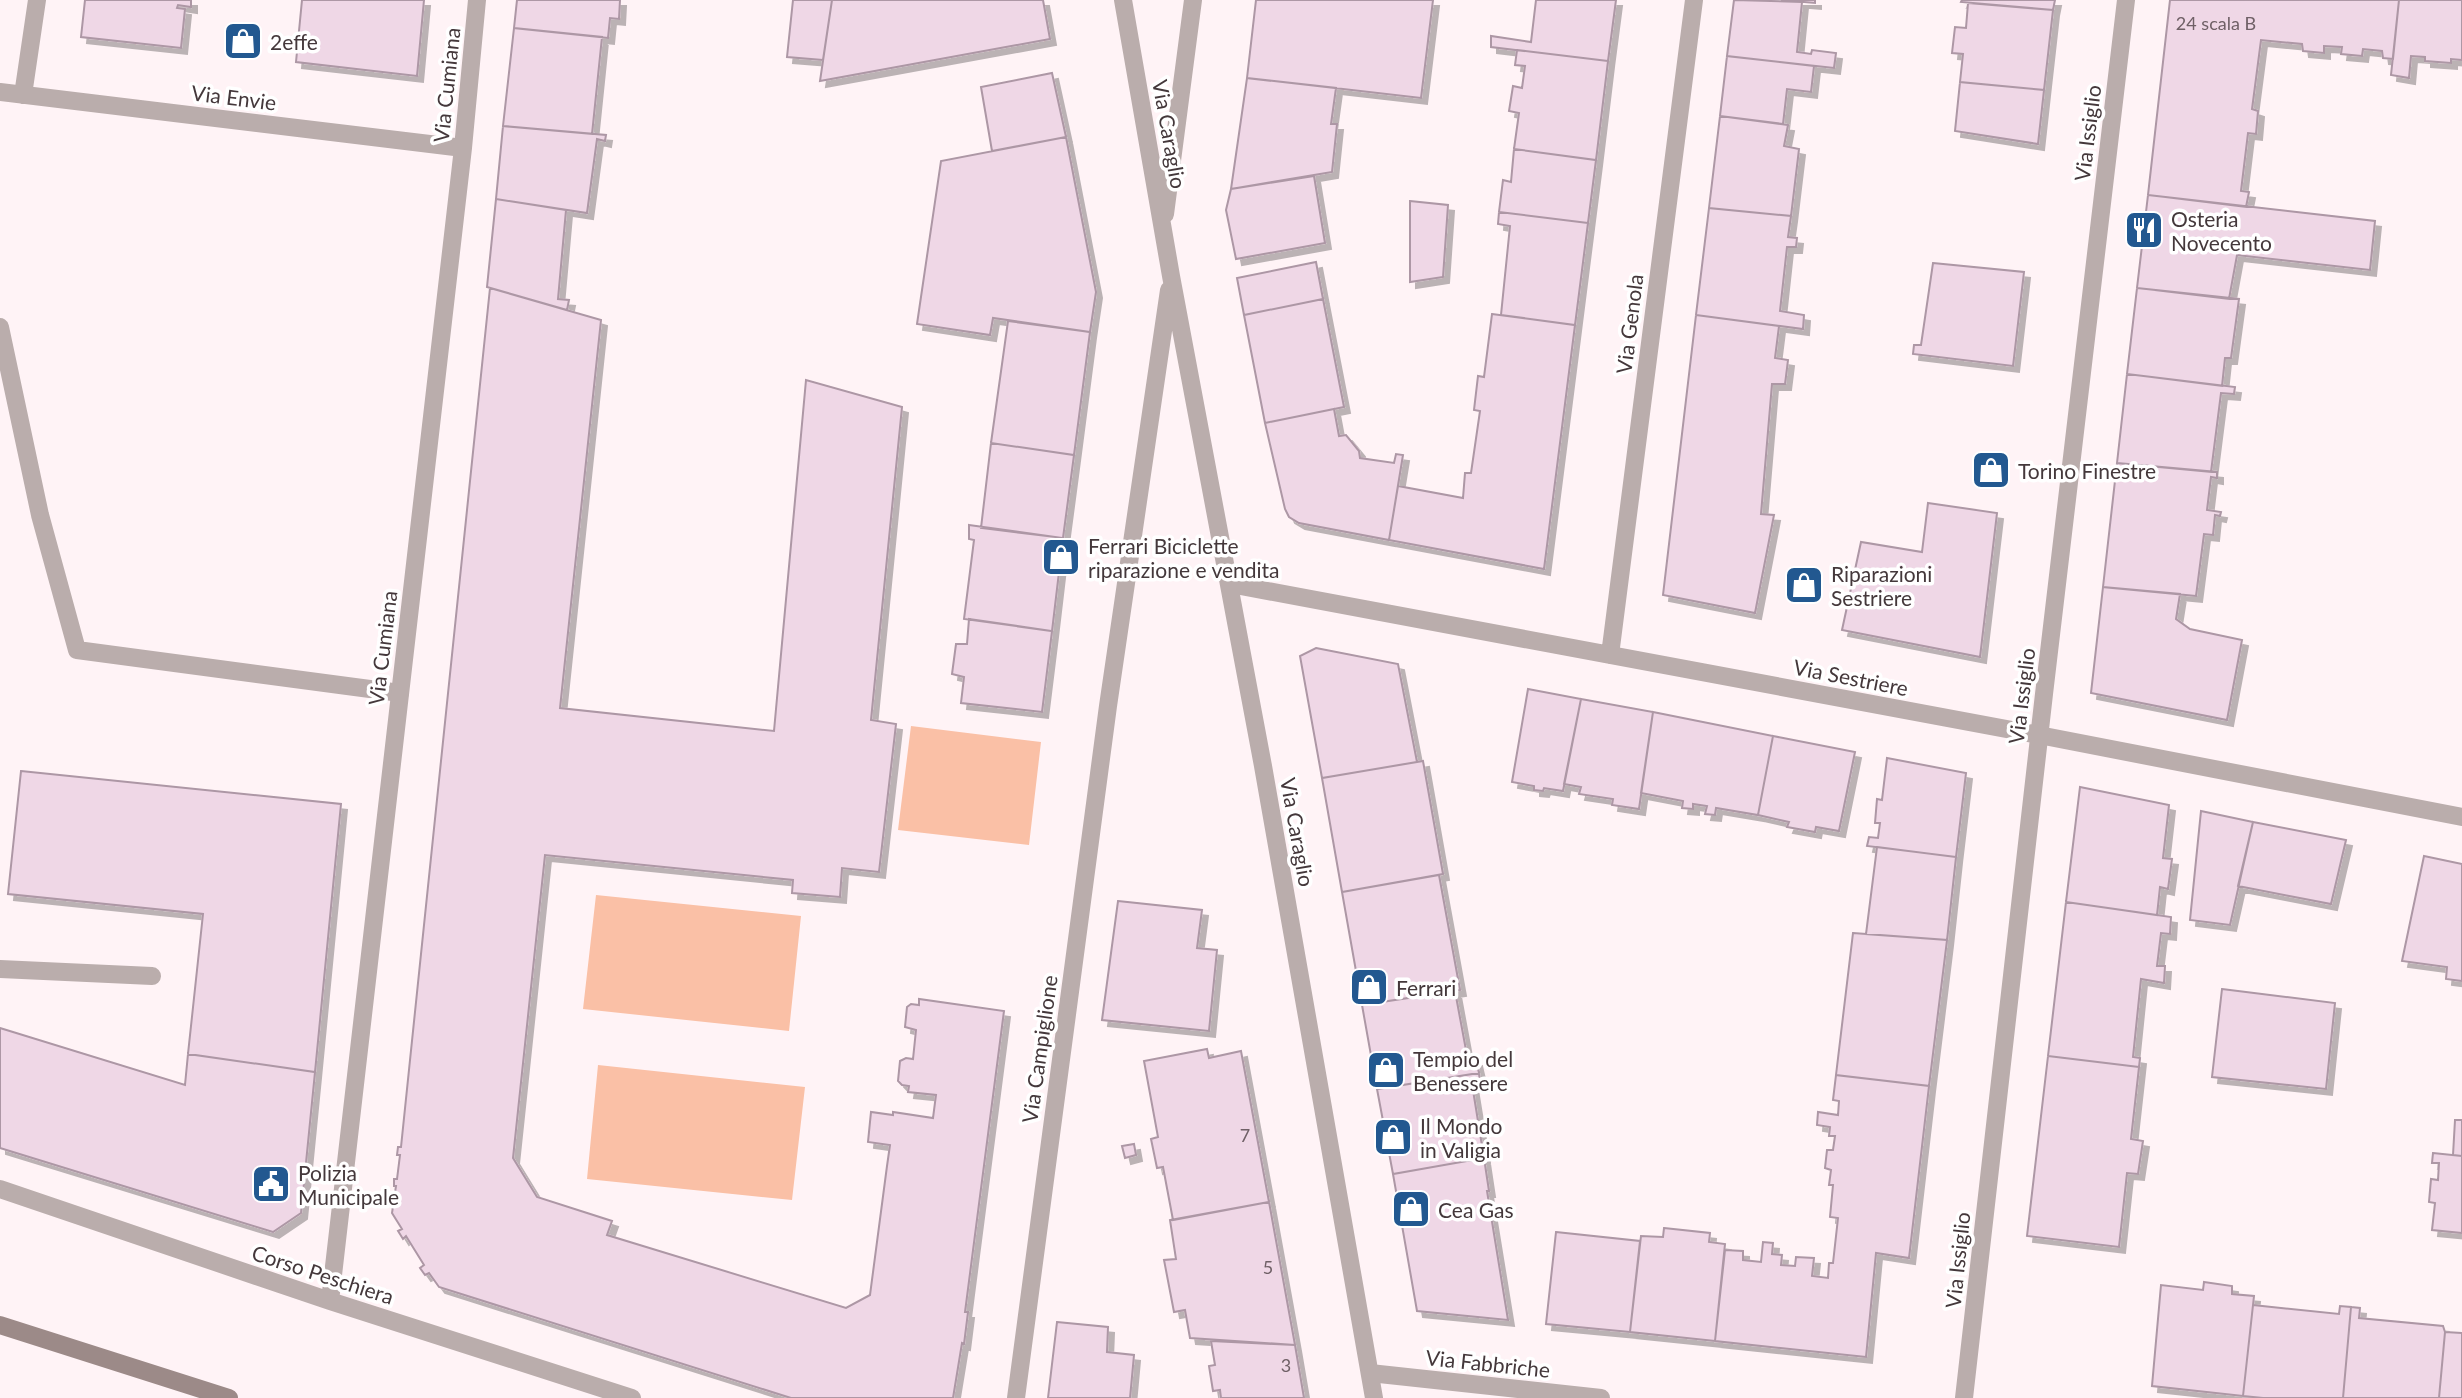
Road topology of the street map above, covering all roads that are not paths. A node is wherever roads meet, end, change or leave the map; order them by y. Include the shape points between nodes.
1 (37, 0) edge
2 (477, 0) edge
3 (1124, 0) edge
4 (1193, 0) edge
5 (1694, 0) edge
6 (2126, 0) edge
7 (0, 92) edge
8 (23, 95) junction
9 (463, 148) junction
10 (1163, 231) junction
11 (1171, 276) junction
12 (0, 327) edge
13 (1230, 584) junction
14 (1610, 655) junction
15 (400, 694) junction
16 (1108, 706) joint
17 (2039, 735) junction
18 (2462, 817) edge
19 (0, 969) edge
20 (152, 976) dead end
21 (0, 1189) edge
22 (330, 1301) junction
23 (0, 1325) edge
24 (1370, 1373) junction
25 (229, 1398) edge
26 (632, 1398) edge
27 (1016, 1398) edge
28 (1374, 1398) edge
29 (1601, 1398) edge
30 (1964, 1398) edge

1 - 8 street
2 - 9 street, Via Cumiana
3 - 10 street, Via Caraglio
4 - 10 street
5 - 14 street, Via Genola
6 - 17 street, Via Issiglio
7 - 8 street, Via Envie
8 - 9 street, Via Envie
9 - 15 street, Via Cumiana
10 - 11 street, Via Caraglio
11 - 13 street, Via Caraglio
11 - 16 street, Via Caraglio
12 - 15 street via 40,515 77,650
13 - 14 street, Via Sestriere
13 - 24 street, Via Caraglio
14 - 17 street, Via Sestriere
15 - 22 street, Via Cumiana
16 - 27 street, Via Campiglione
17 - 18 street, Via Sestriere
17 - 30 street, Via Issiglio
19 - 20 street
21 - 22 street, Corso Peschiera
22 - 26 street, Corso Peschiera
23 - 25 main road
24 - 28 street, Via Caraglio
24 - 29 street, Via Fabbriche

